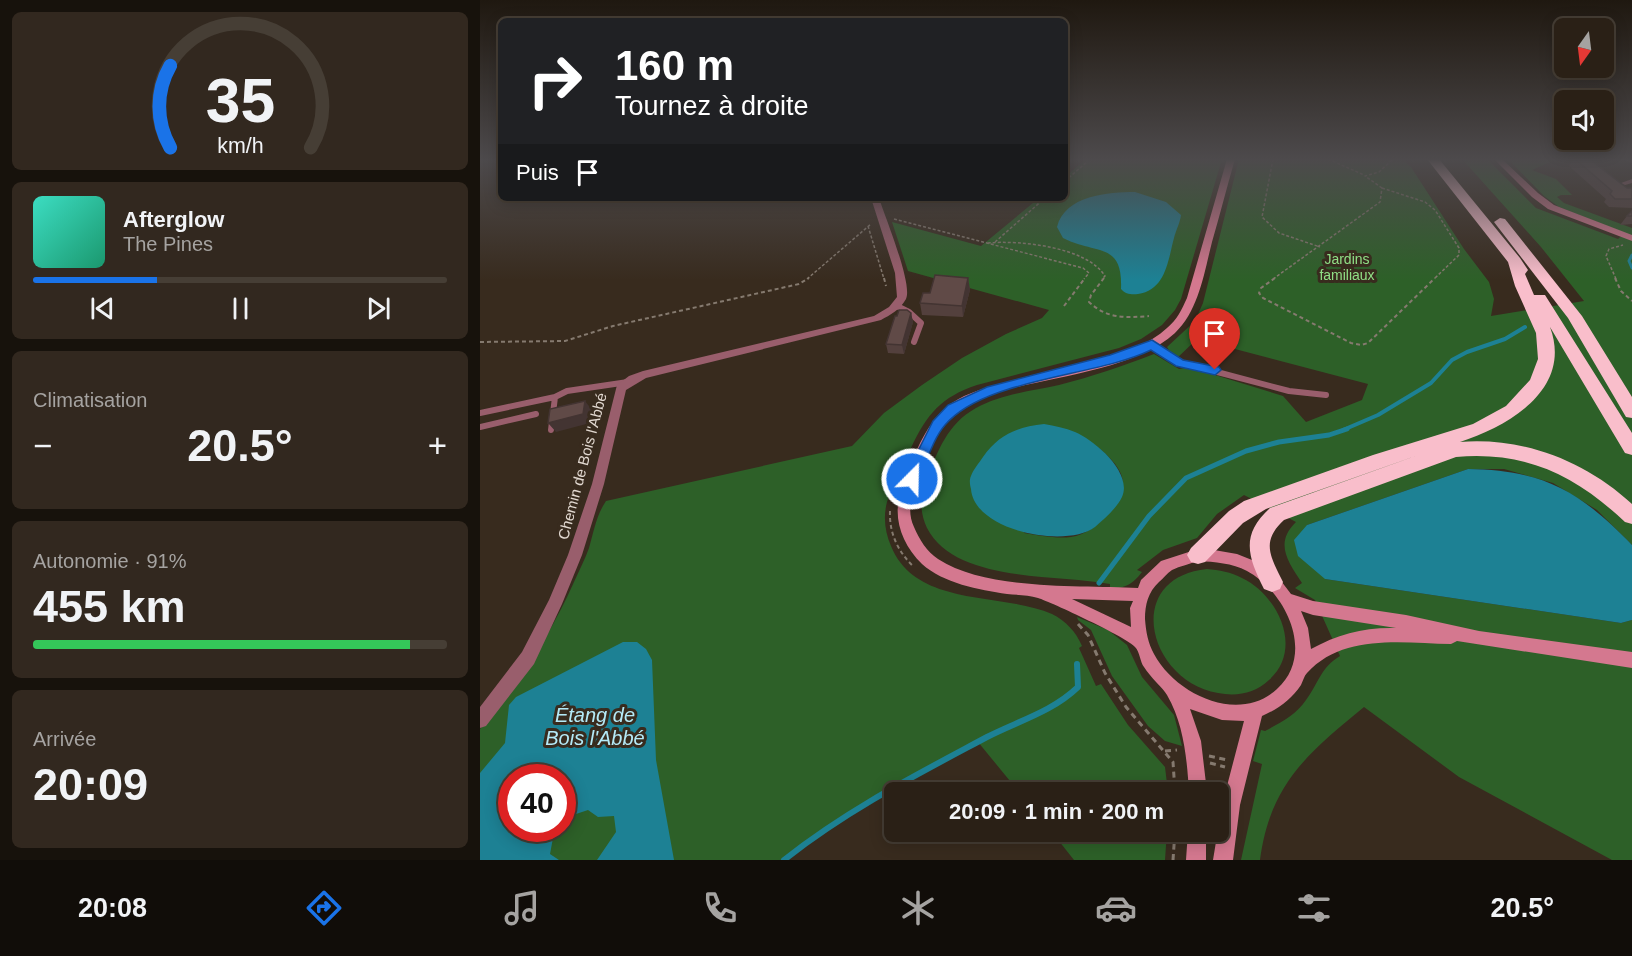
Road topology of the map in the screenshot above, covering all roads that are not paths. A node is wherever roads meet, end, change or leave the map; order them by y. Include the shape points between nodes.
1 (1219, 199) edge
2 (1465, 199) edge
3 (1479, 199) edge
4 (1541, 199) edge
5 (876, 201) edge
6 (1632, 238) edge
7 (1515, 261) junction
8 (897, 306) junction
9 (914, 342) dead end
10 (1152, 344) junction
11 (1597, 351) junction
12 (628, 382) junction
13 (1632, 393) edge
14 (1326, 395) dead end
15 (555, 397) junction
16 (1632, 412) edge
17 (480, 413) edge
18 (536, 414) dead end
19 (480, 427) edge
20 (551, 431) edge
21 (1632, 448) edge
22 (1632, 516) edge
23 (1198, 555) junction
24 (1272, 582) junction
25 (1042, 592) junction
26 (1142, 595) junction
27 (1287, 599) junction
28 (1479, 638) junction
29 (1140, 641) junction
30 (1632, 660) edge
31 (1299, 671) junction
32 (1173, 691) junction
33 (1255, 710) junction
34 (480, 720) edge
35 (1197, 782) edge
36 (1197, 842) edge
37 (1196, 860) edge
38 (1223, 860) edge

1 - 10 street via 1185,315 1167,335
2 - 7 highway
3 - 11 highway via 1574,315
4 - 6 street via 1551,207
5 - 8 street via 900,274 903,293
7 - 21 highway
7 - 23 highway via 1517,278 1543,327 1546,345 1540,379 1524,401 1494,422 1472,431 1248,508
8 - 9 lane via 921,323
8 - 12 street, Chemin de Bois l'Abbé via 877,318 643,375
10 - 14 lane via 1180,363 1289,391
10 - 25 street via 1128,355 970,399 953,408 937,424 921,456 905,495 903,518 917,548 932,563 959,577
11 - 13 highway
11 - 16 highway
12 - 15 lane via 586,387
12 - 34 street, Chemin de Bois l'Abbé via 619,392 598,484 555,604 528,658
15 - 17 lane
15 - 20 lane
18 - 19 lane
22 - 24 highway via 1593,483 1533,455 1504,448 1462,448 1277,514 1265,524 1259,539 1262,562
23 - 24 street via 1235,560
23 - 26 street via 1167,566
24 - 27 street
25 - 26 street
25 - 29 street
26 - 29 street via 1138,614
27 - 28 street via 1330,611
27 - 31 street via 1302,638
28 - 30 street
28 - 31 street via 1354,638 1319,651
29 - 32 street via 1155,672
31 - 33 street via 1280,698
32 - 33 street via 1214,710
32 - 35 street via 1195,745
33 - 38 street via 1230,805
36 - 37 street

